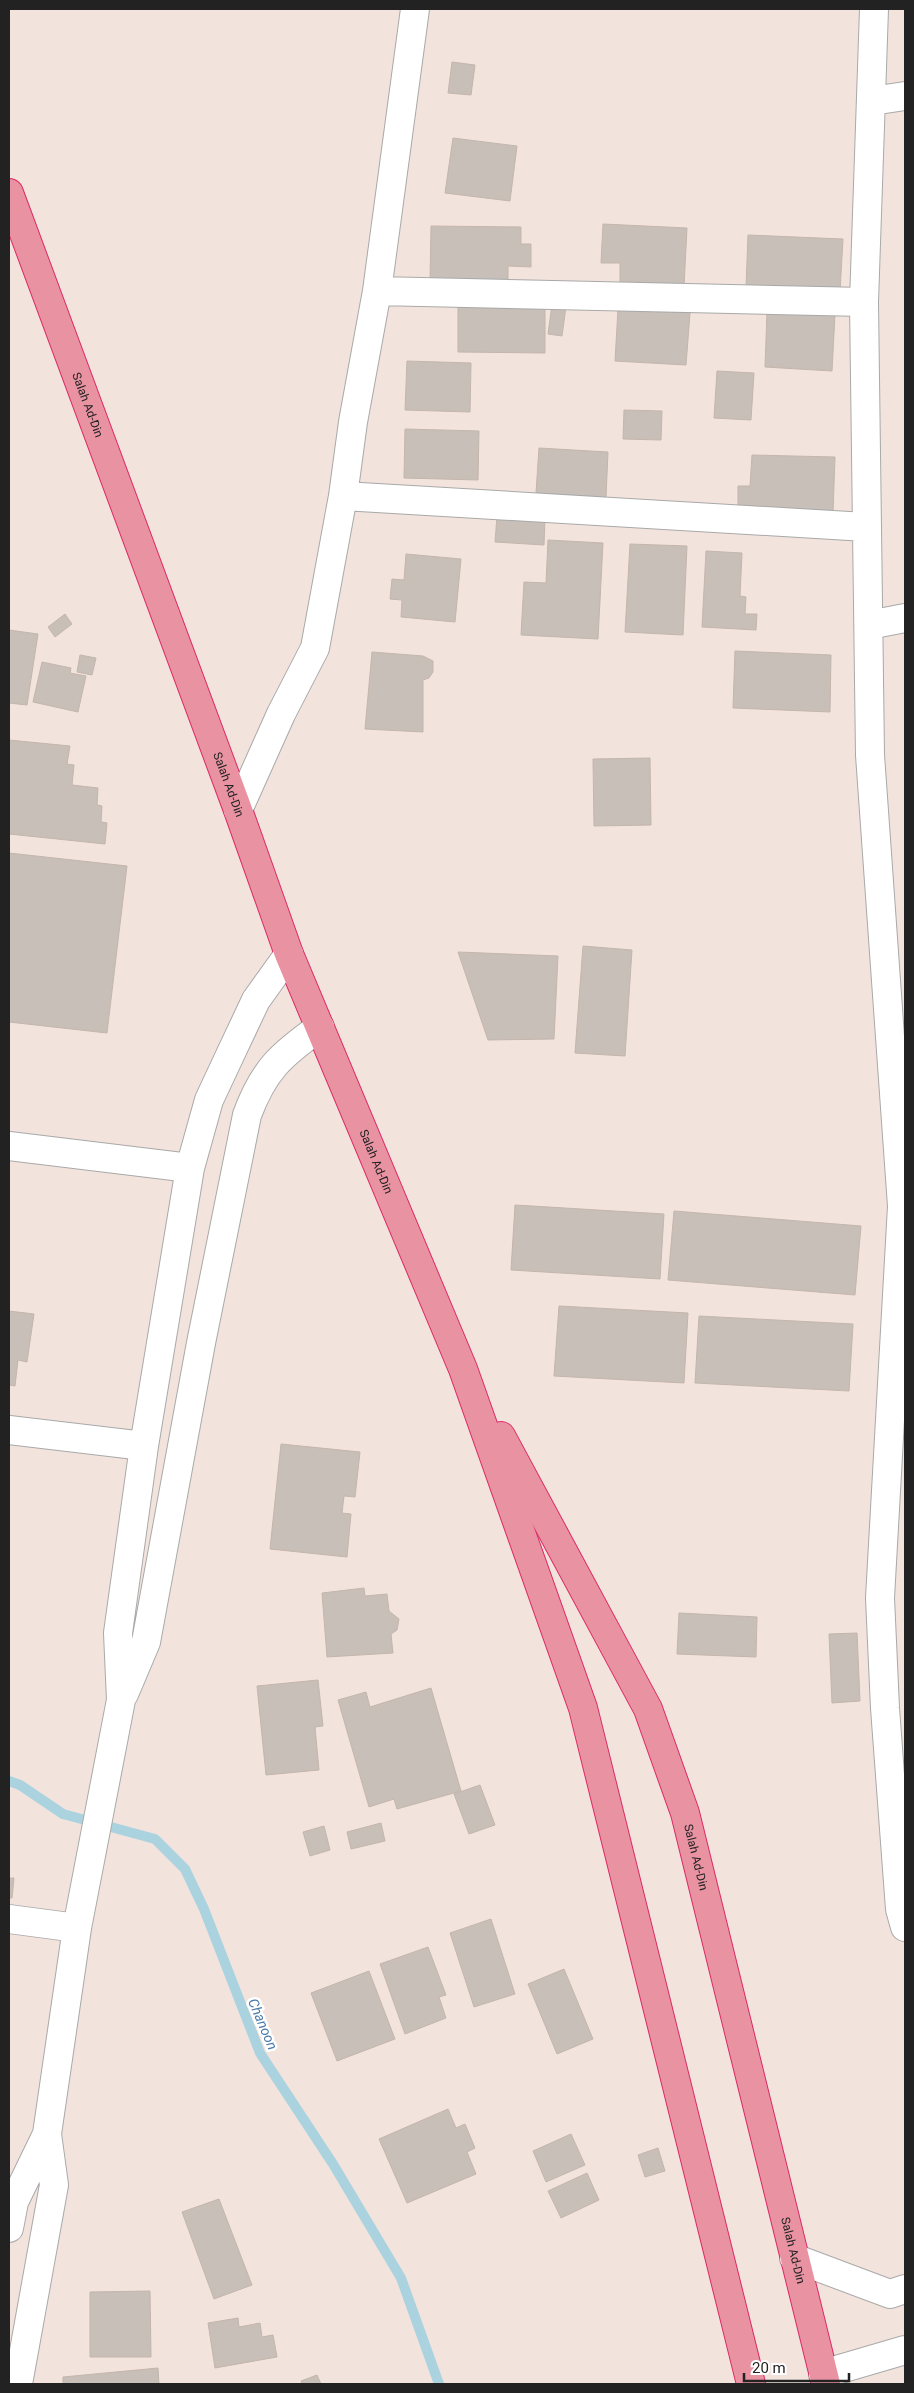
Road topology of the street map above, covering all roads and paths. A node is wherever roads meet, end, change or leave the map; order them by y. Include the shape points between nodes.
1 (415, 9) edge
2 (874, 9) edge
3 (905, 96) edge
4 (872, 101) junction
5 (9, 193) edge
6 (377, 291) junction
7 (864, 302) junction
8 (343, 496) junction
9 (866, 527) junction
10 (905, 618) edge
11 (869, 625) junction
12 (238, 810) junction
13 (289, 954) junction
14 (320, 1027) junction
15 (9, 1146) edge
16 (190, 1168) junction
17 (901, 1320) edge
18 (463, 1369) junction
19 (9, 1430) edge
20 (144, 1446) junction
21 (121, 1700) junction
22 (895, 1709) edge
23 (9, 1919) edge
24 (905, 1927) edge
25 (77, 1928) junction
26 (47, 2134) junction
27 (11, 2202) edge
28 (9, 2228) edge
29 (794, 2258) junction
30 (905, 2289) edge
31 (905, 2350) edge
32 (824, 2379) edge
33 (18, 2384) edge
34 (751, 2384) edge

1 - 6 street
2 - 4 street
3 - 4 street
4 - 7 street
5 - 12 highway, Salah Ad-Din
6 - 7 street
6 - 8 street
7 - 9 street
8 - 9 street
8 - 12 street via 314,648
9 - 11 street
10 - 11 street
11 - 17 street via 873,804 902,1206
12 - 13 highway, Salah Ad-Din
13 - 14 highway, Salah Ad-Din
13 - 16 street via 256,1000 230,1053 209,1100
14 - 18 highway, Salah Ad-Din
14 - 21 street via 272,1065 247,1115 146,1642
15 - 16 street
16 - 20 street
17 - 22 street via 880,1598
18 - 29 highway, Salah Ad-Din via 648,1709 685,1813
18 - 34 highway, Salah Ad-Din via 583,1708
19 - 20 street
20 - 21 street via 118,1633
21 - 25 street
22 - 24 street via 900,1909
23 - 25 street
25 - 26 street
26 - 27 street
26 - 33 street via 54,2185
27 - 28 street
29 - 30 street via 890,2294
29 - 32 highway, Salah Ad-Din
31 - 32 street

